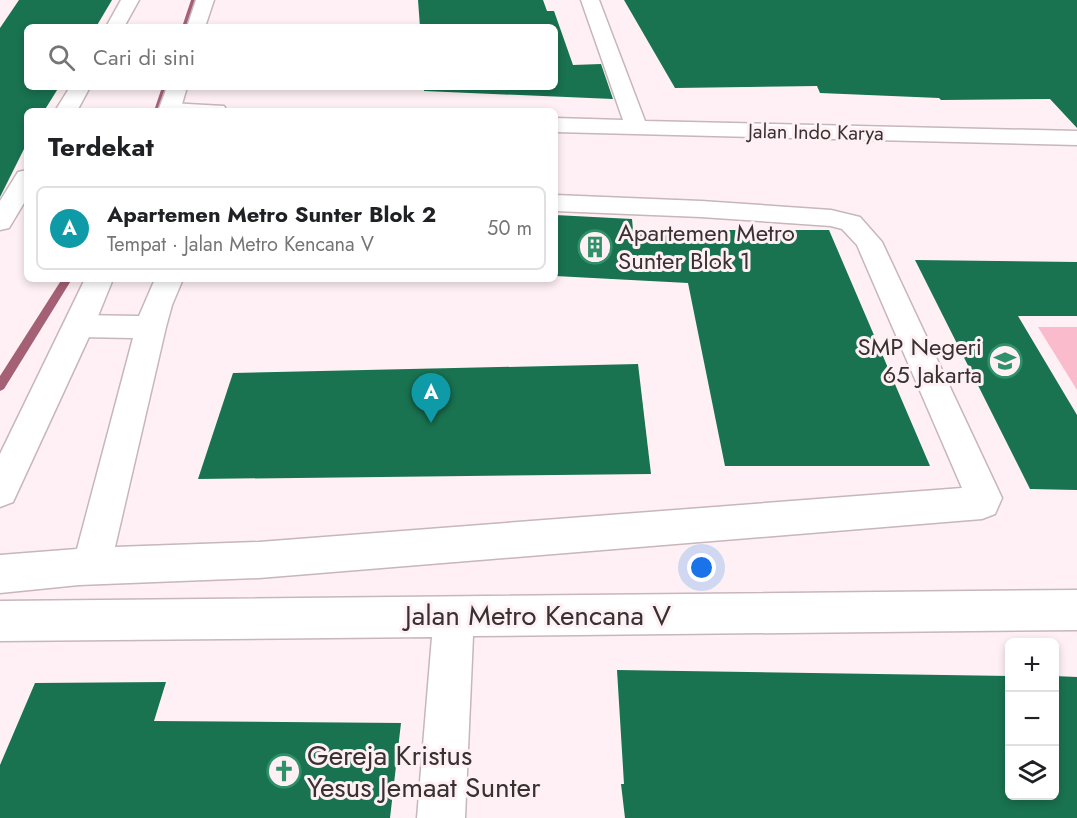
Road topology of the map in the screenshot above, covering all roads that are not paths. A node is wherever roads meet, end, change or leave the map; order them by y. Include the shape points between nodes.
1 (130, 0) edge
2 (205, 0) edge
3 (590, 0) edge
4 (117, 24) edge
5 (197, 24) edge
6 (78, 90) edge
7 (176, 90) edge
8 (68, 108) edge
9 (171, 108) edge
10 (558, 125) edge
11 (637, 128) junction
12 (1077, 138) edge
13 (24, 182) edge
14 (558, 203) edge
15 (0, 222) edge
16 (89, 302) edge
17 (159, 304) edge
18 (0, 491) edge
19 (91, 568) junction
20 (0, 574) edge
21 (1077, 610) edge
22 (454, 615) junction
23 (0, 621) edge
24 (441, 818) edge

1 - 4 street
2 - 5 street
3 - 11 street
6 - 8 street
7 - 9 street
10 - 11 street, Jalan Indo Karya
11 - 12 street, Jalan Indo Karya
13 - 15 street
14 - 19 street via 831,218 851,223 869,242 984,498 982,503 259,560
16 - 17 street
16 - 18 street
17 - 19 street
19 - 20 street
21 - 22 street, Jalan Metro Kencana V
22 - 23 street, Jalan Metro Kencana V
22 - 24 street

